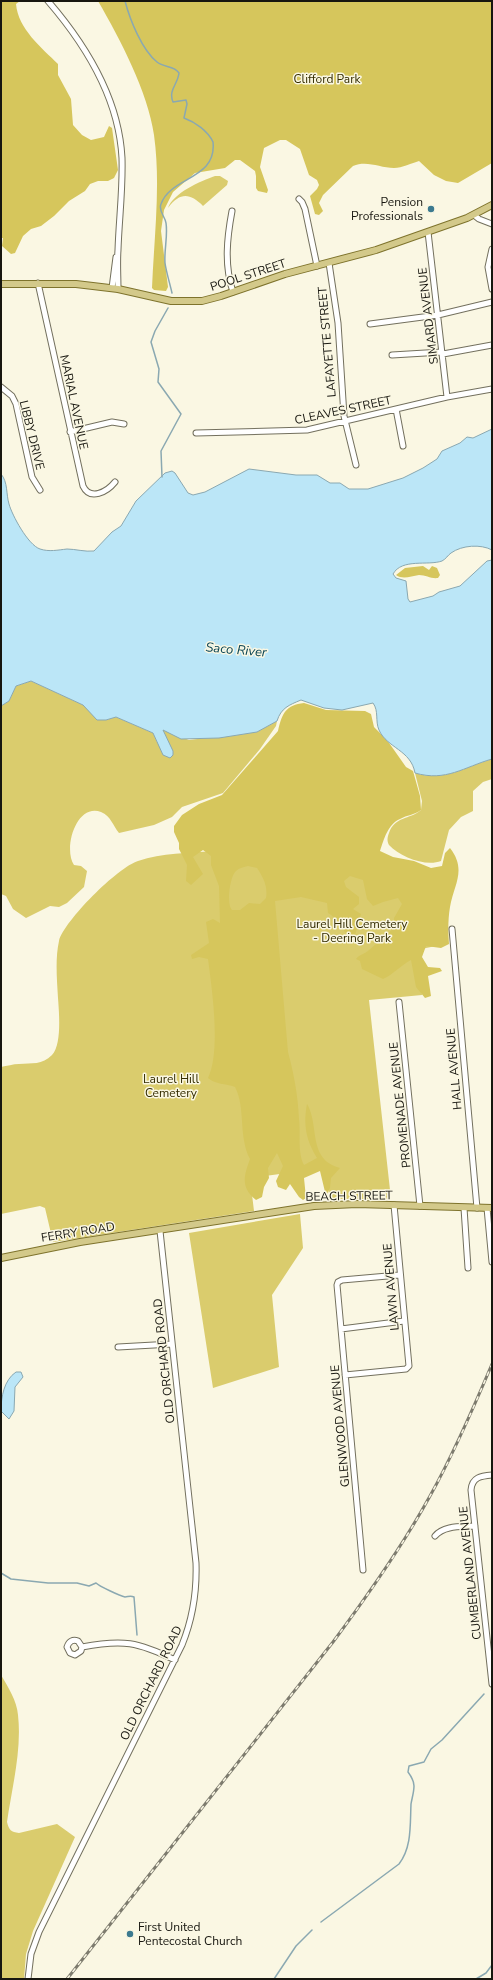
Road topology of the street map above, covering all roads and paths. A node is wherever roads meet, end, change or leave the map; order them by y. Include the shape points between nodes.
1 (48, 1) edge
2 (298, 199) dead end
3 (492, 205) edge
4 (232, 211) dead end
5 (474, 215) junction
6 (492, 224) edge
7 (428, 232) junction
8 (492, 249) edge
9 (330, 263) junction
10 (317, 266) junction
11 (38, 283) junction
12 (1, 284) edge
13 (115, 289) junction
14 (492, 289) edge
15 (233, 292) junction
16 (492, 302) edge
17 (438, 315) junction
18 (370, 324) dead end
19 (492, 345) edge
20 (442, 353) junction
21 (392, 355) dead end
22 (1, 387) edge
23 (492, 389) edge
24 (447, 397) junction
25 (396, 409) junction
26 (346, 421) junction
27 (124, 424) dead end
28 (70, 432) junction
29 (196, 433) dead end
30 (403, 446) dead end
31 (356, 465) dead end
32 (115, 482) dead end
33 (40, 490) dead end
34 (452, 929) dead end
35 (399, 1002) dead end
36 (394, 1205) junction
37 (420, 1206) junction
38 (464, 1208) junction
39 (477, 1208) junction
40 (490, 1208) edge
41 (160, 1231) junction
42 (1, 1258) edge
43 (492, 1262) edge
44 (468, 1268) dead end
45 (399, 1275) junction
46 (404, 1321) junction
47 (341, 1329) junction
48 (172, 1344) junction
49 (118, 1347) dead end
50 (345, 1375) junction
51 (492, 1475) edge
52 (475, 1526) junction
53 (435, 1536) dead end
54 (363, 1570) dead end
55 (82, 1647) dead end
56 (175, 1660) junction
57 (492, 1684) edge
58 (28, 1979) edge

1 - 13 street via 90,60 115,116 122,168
2 - 10 street via 305,208
3 - 5 main road, POOL STREET
4 - 15 street via 227,238 228,274
5 - 6 street
5 - 7 main road, POOL STREET
7 - 9 main road, POOL STREET
7 - 17 street, SIMARD AVENUE
8 - 14 street via 488,266
9 - 10 main road, POOL STREET
9 - 26 street, LAFAYETTE STREET
10 - 15 main road, POOL STREET
11 - 12 main road, POOL STREET
11 - 13 main road, POOL STREET
11 - 28 street, MARIAL AVENUE
13 - 15 main road, POOL STREET via 188,302 212,299
16 - 17 street
17 - 18 street
17 - 20 street, SIMARD AVENUE
19 - 20 street
20 - 21 street
20 - 24 street, SIMARD AVENUE
22 - 33 street, LIBBY DRIVE via 16,404 32,477
23 - 24 street, CLEAVES STREET
24 - 25 street, CLEAVES STREET
25 - 26 street, CLEAVES STREET
25 - 30 street
26 - 29 street, CLEAVES STREET via 298,430
26 - 31 street, LAFAYETTE STREET
27 - 28 street via 112,422
28 - 32 street, MARIAL AVENUE via 84,489 90,493 100,493 108,490
34 - 39 street, HALL AVENUE
35 - 37 street, PROMENADE AVENUE
36 - 37 main road, BEACH STREET
36 - 41 main road, BEACH STREET via 309,1206
36 - 45 street, LAWN AVENUE
37 - 38 main road, BEACH STREET
38 - 39 main road, BEACH STREET
38 - 44 street
39 - 40 main road, BEACH STREET
40 - 43 street
41 - 42 main road, FERRY ROAD via 74,1243
41 - 48 street, OLD ORCHARD ROAD
45 - 46 street, LAWN AVENUE
45 - 47 street, GLENWOOD AVENUE via 338,1282
46 - 47 street
46 - 50 street, LAWN AVENUE via 408,1368
47 - 50 street, GLENWOOD AVENUE
48 - 49 street
48 - 56 street, OLD ORCHARD ROAD via 197,1574 192,1617
50 - 54 street, GLENWOOD AVENUE
51 - 52 street, CUMBERLAND AVENUE via 478,1478 472,1485
52 - 53 street via 447,1528
52 - 57 street, CUMBERLAND AVENUE
55 - 56 street via 113,1642 136,1643
56 - 58 street, OLD ORCHARD ROAD via 39,1932 31,1954

